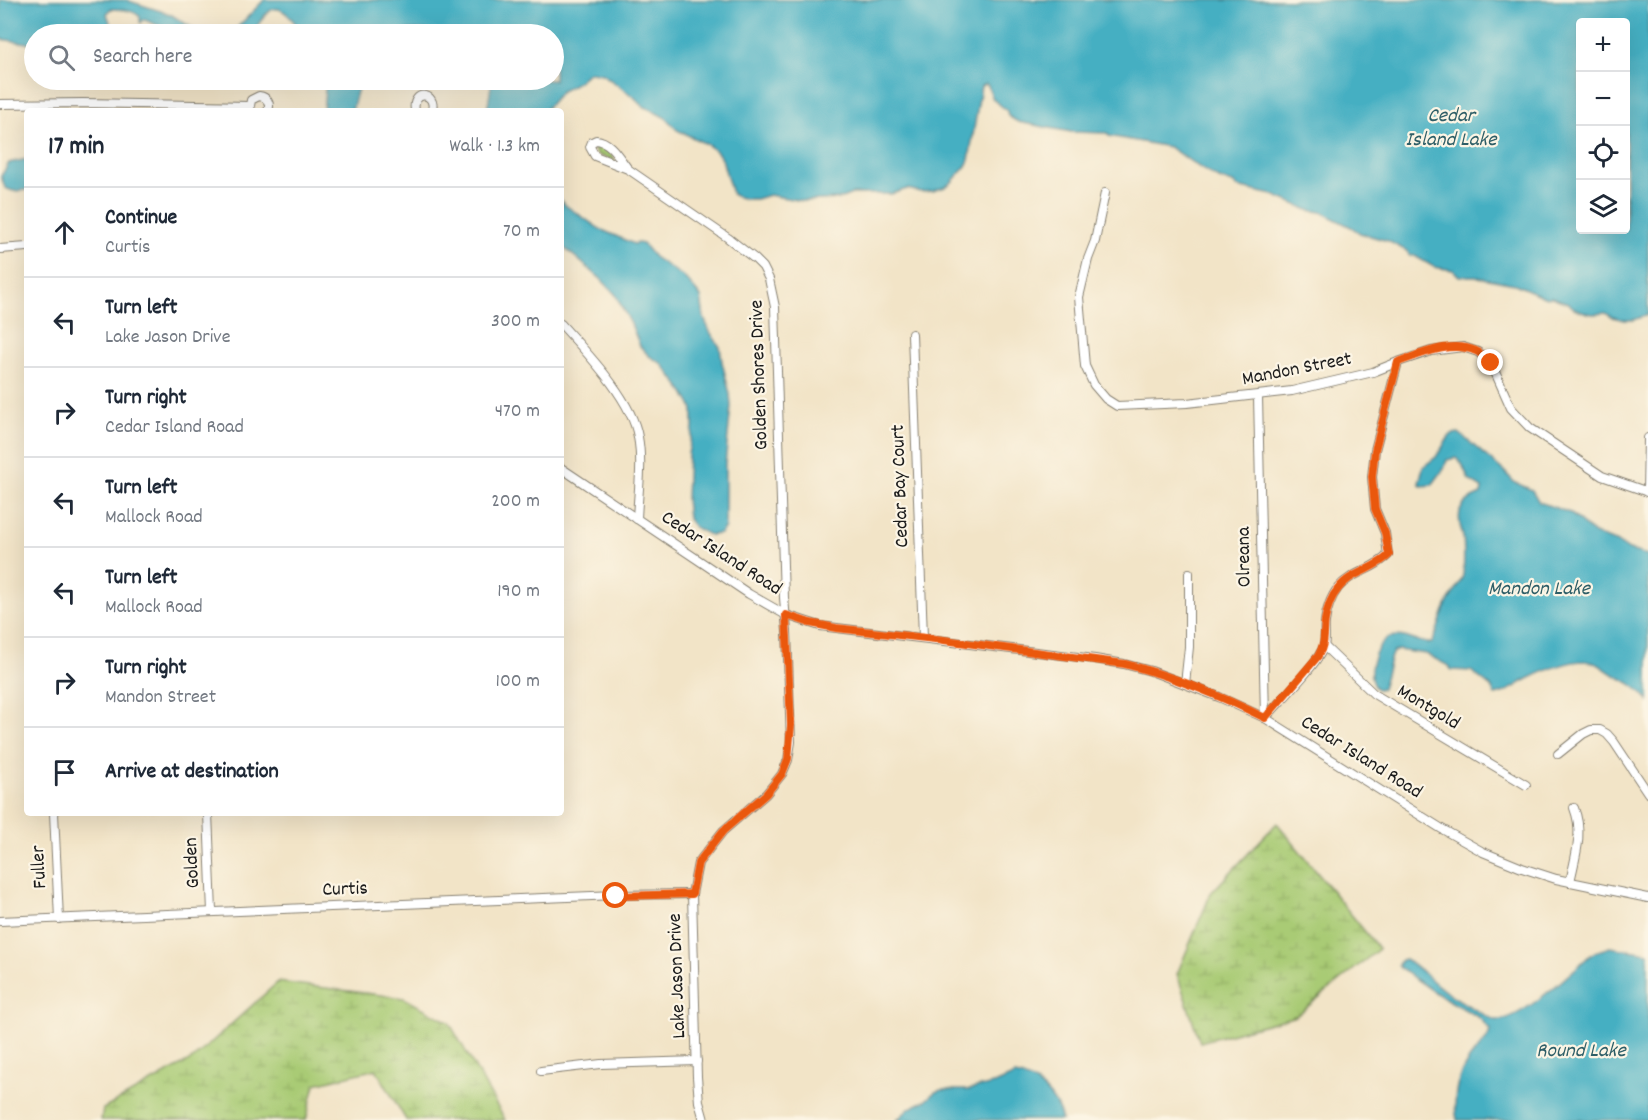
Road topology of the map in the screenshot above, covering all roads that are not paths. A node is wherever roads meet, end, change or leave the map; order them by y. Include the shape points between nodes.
1 (0, 104) edge
2 (250, 108) edge
3 (269, 108) edge
4 (415, 108) edge
5 (432, 108) edge
6 (628, 170) junction
7 (1105, 194) dead end
8 (24, 248) edge
9 (0, 249) edge
10 (564, 328) edge
11 (912, 334) dead end
12 (1398, 362) junction
13 (1258, 396) junction
14 (1648, 438) edge
15 (564, 470) edge
16 (1648, 492) edge
17 (637, 519) junction
18 (1189, 573) dead end
19 (786, 615) junction
20 (923, 637) junction
21 (1324, 646) junction
22 (1185, 684) junction
23 (1265, 718) junction
24 (1558, 754) dead end
25 (1526, 786) dead end
26 (1648, 794) edge
27 (1574, 808) dead end
28 (54, 816) edge
29 (208, 816) edge
30 (1570, 882) junction
31 (692, 894) junction
32 (1648, 898) edge
33 (212, 912) junction
34 (58, 919) junction
35 (0, 921) edge
36 (697, 1061) junction
37 (541, 1071) dead end
38 (704, 1120) edge

1 - 2 street
2 - 3 street via 253,98 261,96 268,101
4 - 5 street via 416,100 425,96 433,102
6 - 6 street, Golden Shores Drive via 606,142 592,142 594,156
6 - 19 street, Golden Shores Drive via 747,252 763,267 771,283
7 - 13 street, Mandon Street via 1079,297 1085,366 1094,385 1117,406
8 - 9 street
10 - 17 street via 609,381 636,427 640,453
11 - 20 street, Cedar Bay Court
12 - 13 street, Mandon Street via 1373,372
12 - 16 street, Mandon Street via 1449,348 1478,352 1491,363 1511,408 1530,428 1602,476
12 - 21 street via 1375,450 1372,477 1375,509 1389,555 1338,587 1325,620
13 - 23 street, Olreana
14 - 16 street
15 - 17 street, Cedar Island Road
17 - 19 street, Cedar Island Road
18 - 22 street
19 - 20 street, Cedar Island Road via 836,628
19 - 31 street, Lake Jason Drive via 791,725 788,759 766,794 723,831 698,863
20 - 22 street, Cedar Island Road via 1115,662
21 - 23 street via 1315,662
21 - 25 street, Montgold via 1374,694
22 - 23 street, Cedar Island Road
23 - 30 street, Cedar Island Road via 1462,841 1512,864
24 - 26 street via 1583,734 1600,730 1614,742
27 - 30 street via 1580,833
28 - 34 street, Fuller
29 - 33 street, Golden
30 - 32 street, Cedar Island Road
31 - 33 street, Curtis
31 - 36 street, Lake Jason Drive
33 - 34 street, Curtis
34 - 35 street, Curtis
36 - 37 street via 601,1064
36 - 38 street, Lake Jason Drive

